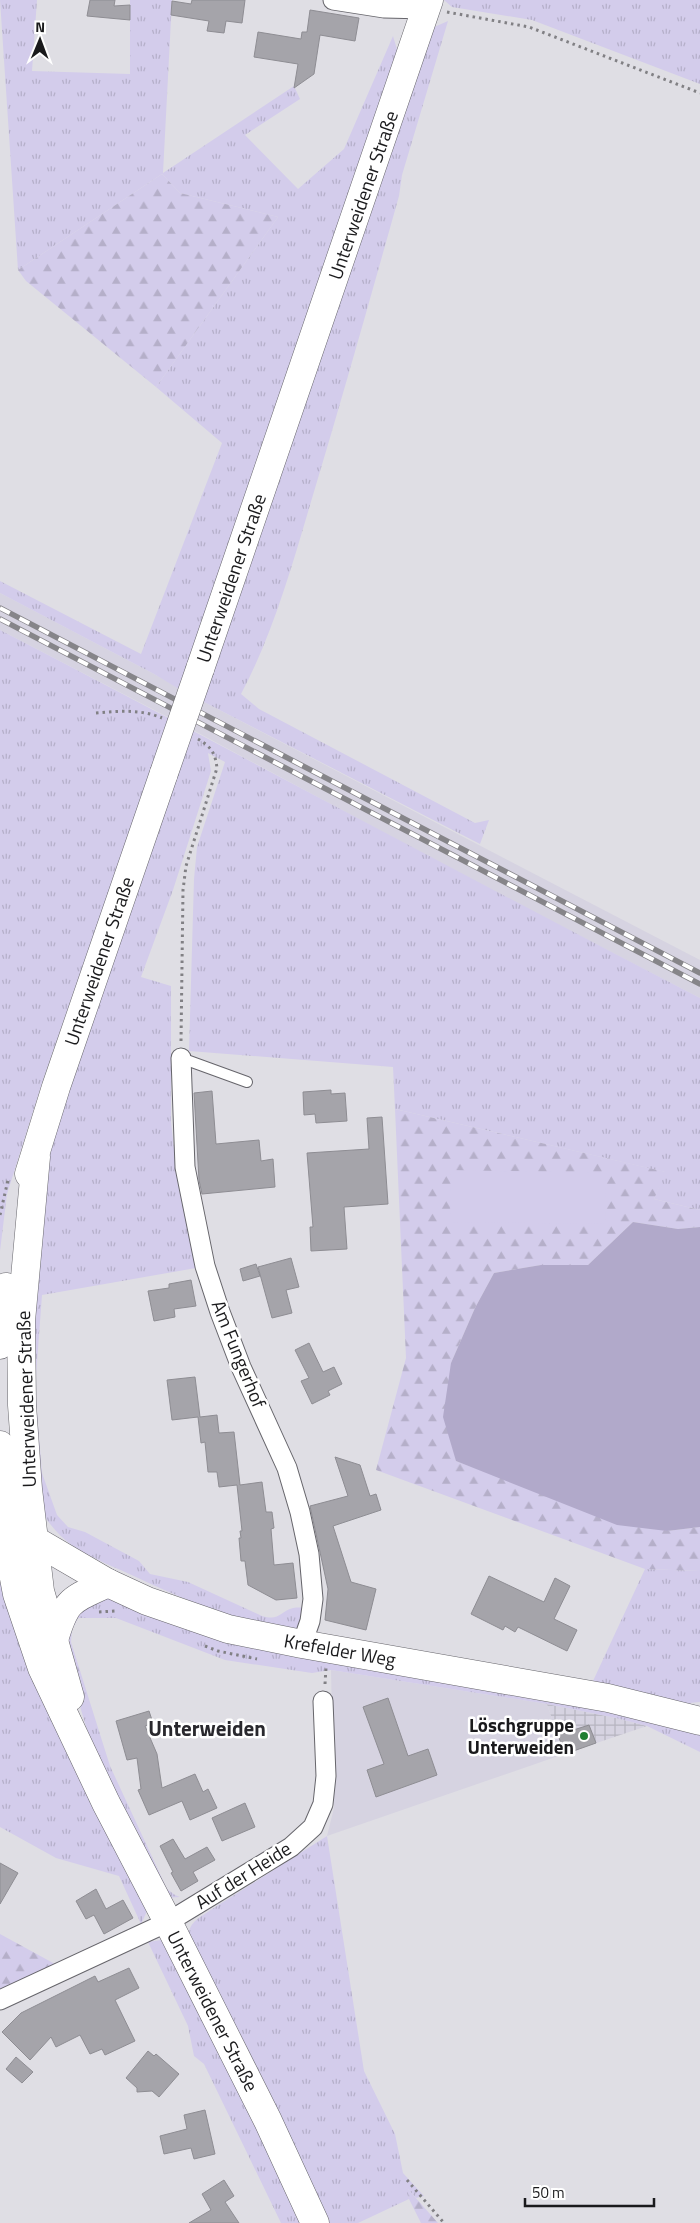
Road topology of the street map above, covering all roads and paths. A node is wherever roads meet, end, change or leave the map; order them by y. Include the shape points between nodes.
1 (333, 0) edge
2 (428, 4) edge
3 (700, 93) edge
4 (96, 712) dead end
5 (168, 722) dead end
6 (192, 736) dead end
7 (181, 1058) junction
8 (247, 1082) dead end
9 (36, 1157) junction
10 (0, 1346) edge
11 (0, 1444) edge
12 (4, 1522) edge
13 (34, 1540) junction
14 (108, 1583) junction
15 (54, 1640) junction
16 (302, 1644) junction
17 (323, 1701) dead end
18 (700, 1721) edge
19 (106, 1803) junction
20 (168, 1922) junction
21 (0, 2000) edge
22 (406, 2180) dead end
23 (315, 2223) edge
24 (444, 2223) edge

1 - 2 street via 384,8
2 - 3 path via 529,27
2 - 9 street, Unterweidener Straße, bridge via 56,1087
4 - 5 path via 126,710 146,713
6 - 7 path via 209,745 216,754 217,768 186,866 183,890
7 - 8 lane
7 - 16 street, Am Fungerhof via 185,1167 205,1266 241,1367 286,1468 309,1554 312,1599 310,1621
9 - 10 street, Unterweidener Straße via 16,1219
9 - 13 street, Unterweidener Straße via 21,1320 22,1405
11 - 12 street, Unterweidener Straße
12 - 13 street, Krefelder Weg
12 - 19 street, Unterweidener Straße via 17,1594 42,1668
13 - 14 street, Krefelder Weg
13 - 15 street, Unterweidener Straße via 40,1591
14 - 15 street via 72,1600 61,1617
14 - 16 street, Krefelder Weg via 147,1601 228,1628
15 - 19 street, Unterweidener Straße
16 - 18 street, Krefelder Weg via 608,1698
17 - 20 street, Auf der Heide via 326,1776 323,1804 313,1827 291,1847
19 - 20 street, Unterweidener Straße
20 - 21 street, Auf der Heide
20 - 23 street, Unterweidener Straße via 268,2121
22 - 24 path

